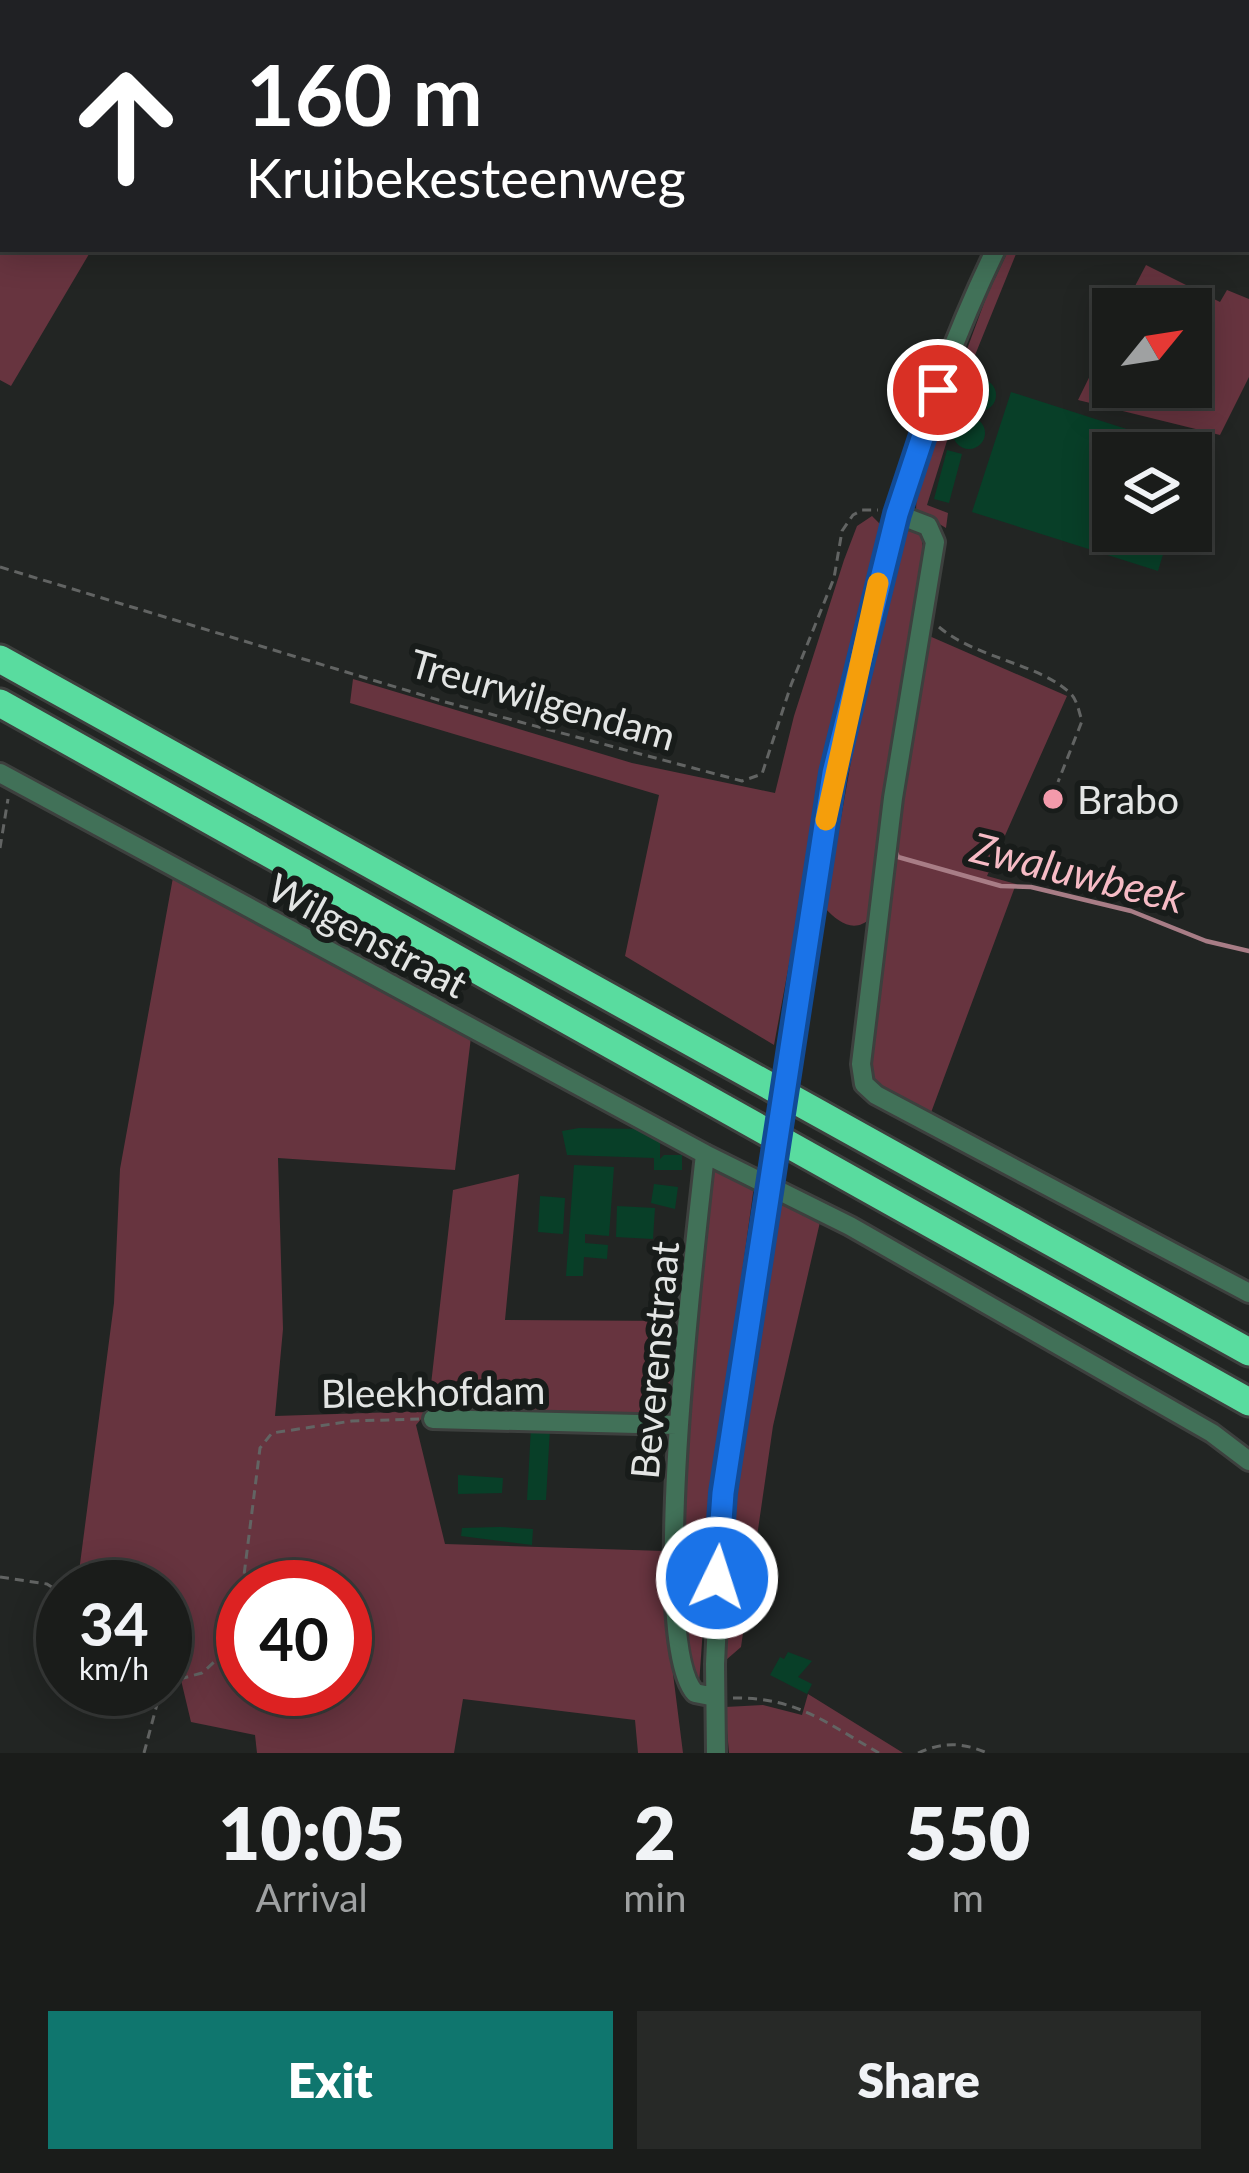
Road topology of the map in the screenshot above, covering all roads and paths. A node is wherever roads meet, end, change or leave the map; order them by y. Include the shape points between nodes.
1 (995, 252) edge
2 (897, 514) junction
3 (0, 567) edge
4 (922, 613) junction
5 (0, 659) edge
6 (0, 703) edge
7 (5, 776) edge
8 (1058, 782) dead end
9 (0, 848) edge
10 (705, 1154) junction
11 (1249, 1293) edge
12 (1249, 1352) edge
13 (1249, 1402) edge
14 (433, 1419) joint
15 (677, 1425) junction
16 (1249, 1461) edge
17 (0, 1576) edge
18 (36, 1582) edge
19 (192, 1675) edge
20 (715, 1697) junction
21 (153, 1716) edge
22 (144, 1753) edge
23 (716, 1753) edge
24 (879, 1753) edge
25 (918, 1753) edge
26 (987, 1753) edge

1 - 2 street, Beverenstraat
2 - 3 path, Treurwilgendam via 862,509 846,522 834,578 762,773 742,782
2 - 4 street via 928,526 935,542
2 - 20 street, Beverenstraat, bridge via 833,773 804,957 723,1493
4 - 8 path via 954,640 1073,695 1082,721
4 - 11 street via 892,798 864,1084
5 - 12 highway
6 - 13 highway
7 - 9 path
7 - 10 street, Wilgenstraat
10 - 15 street, Beverenstraat
10 - 16 street, Wilgenstraat via 936,1274
14 - 15 street, Bleekhofdam
14 - 19 path, Bleekhofdam via 272,1432 260,1448 242,1592 223,1654
15 - 20 street, Beverenstraat via 681,1657 687,1684
17 - 18 path
20 - 23 street, Beverenstraat
20 - 24 path via 798,1706
21 - 22 path
25 - 26 path via 945,1743

